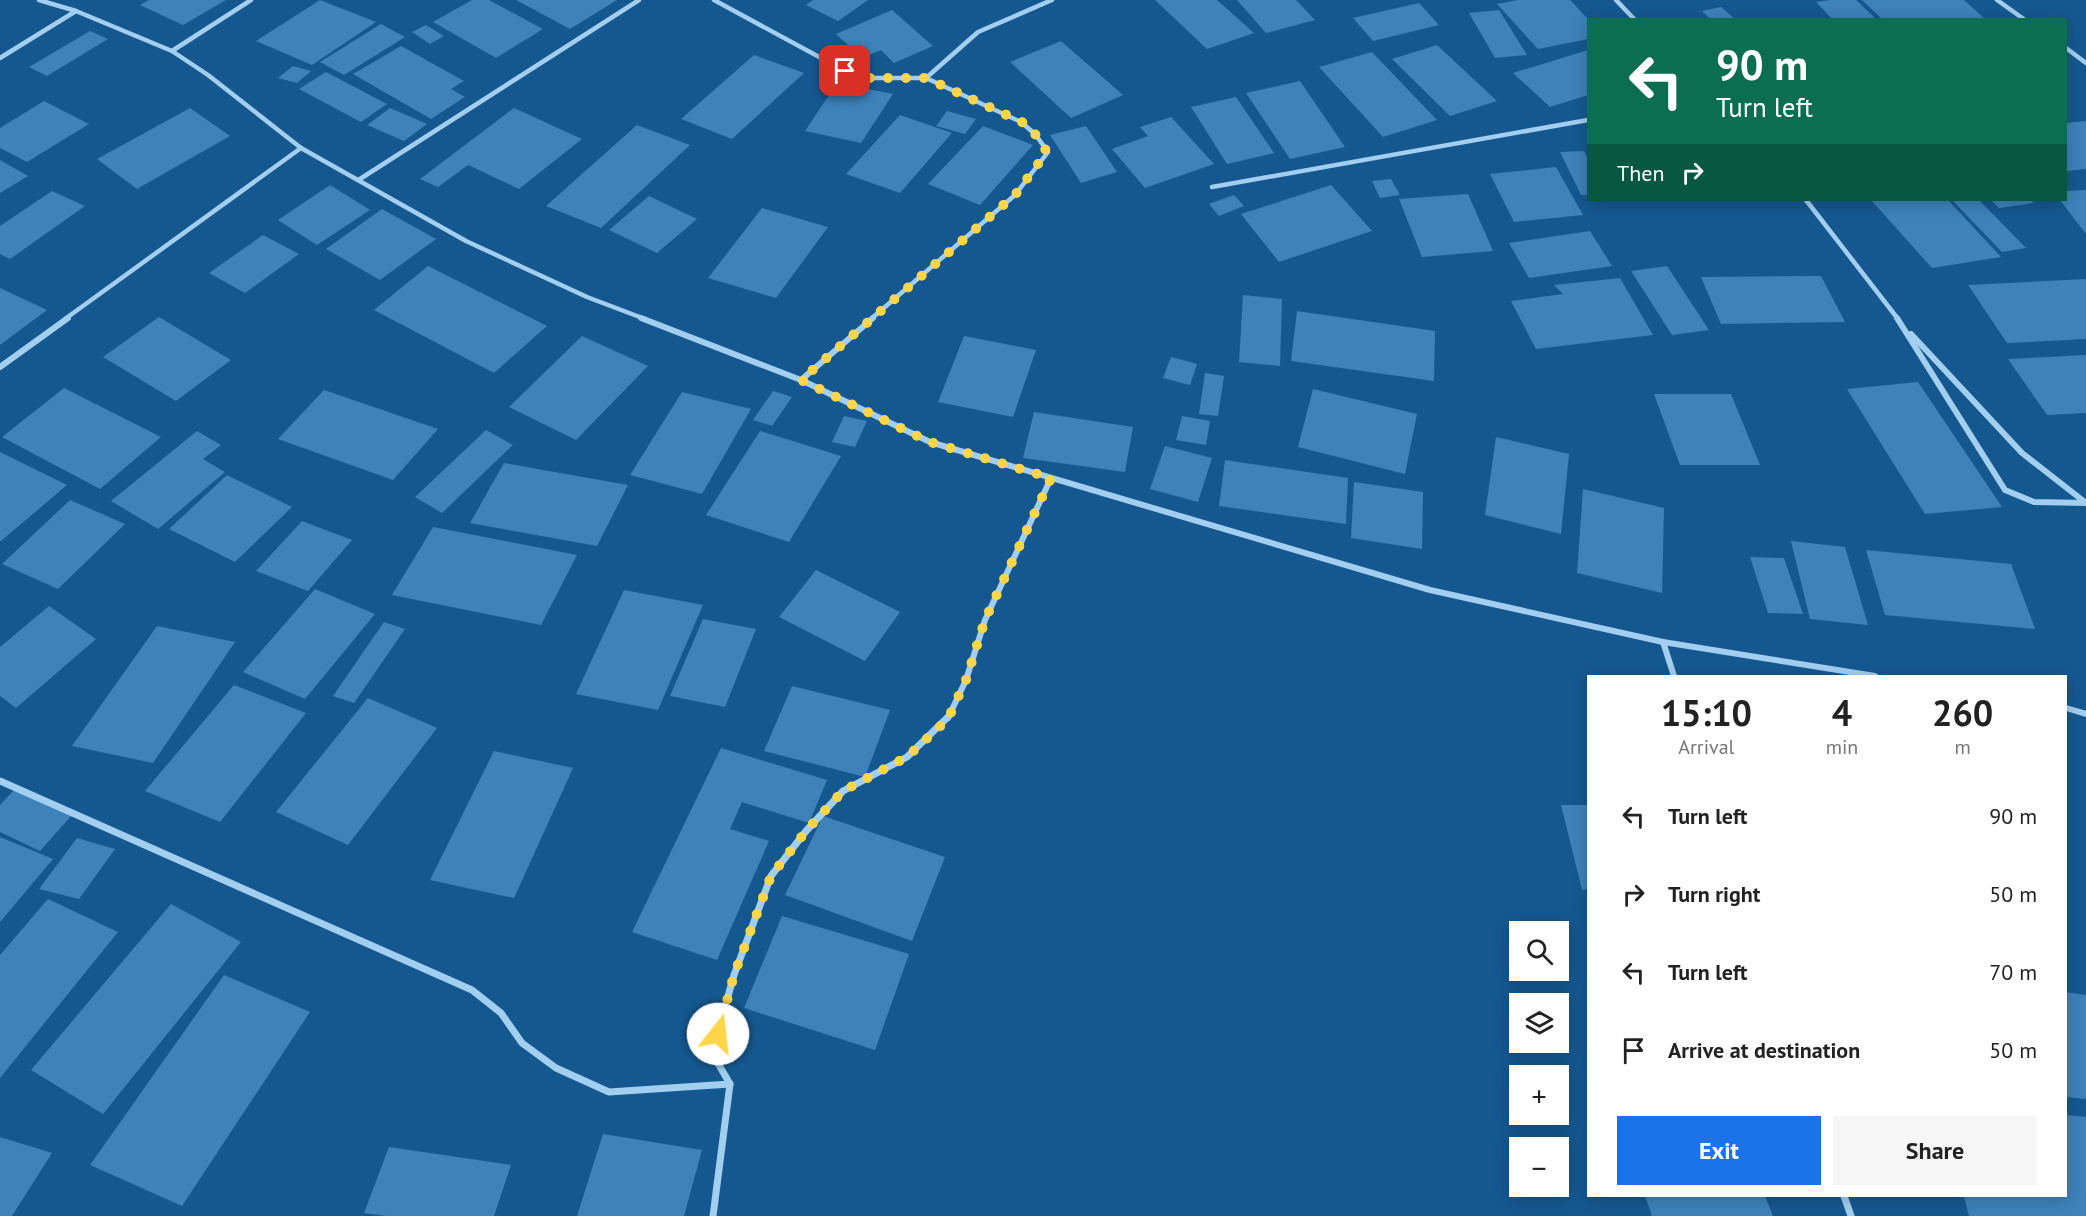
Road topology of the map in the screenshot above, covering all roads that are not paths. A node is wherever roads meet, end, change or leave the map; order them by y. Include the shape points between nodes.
1 (39, 0) edge
2 (251, 0) edge
3 (639, 0) edge
4 (714, 0) edge
5 (1052, 0) edge
6 (1616, 0) edge
7 (1997, 0) edge
8 (76, 10) junction
9 (1633, 18) edge
10 (2022, 18) edge
11 (2067, 49) edge
12 (172, 51) junction
13 (0, 58) edge
14 (2086, 63) edge
15 (926, 78) junction
16 (1587, 120) edge
17 (301, 148) junction
18 (360, 180) junction
19 (1212, 188) dead end
20 (1807, 201) edge
21 (1902, 325) junction
22 (0, 367) edge
23 (801, 380) junction
24 (1051, 478) junction
25 (2086, 503) edge
26 (1663, 642) junction
27 (1674, 675) edge
28 (1869, 675) edge
29 (2067, 708) edge
30 (2086, 714) edge
31 (0, 782) edge
32 (730, 1084) junction
33 (1844, 1197) edge
34 (713, 1216) edge
35 (1851, 1216) edge

1 - 8 street
2 - 12 street
3 - 18 street
4 - 15 street via 845,71 867,78
5 - 15 street via 978,32
6 - 9 street
7 - 10 street
8 - 12 street
8 - 13 street
11 - 14 street
12 - 17 street
15 - 23 street via 1022,122 1047,152 1015,195
16 - 19 street
17 - 18 street
17 - 22 street
18 - 23 street via 466,241 577,292
20 - 21 street
21 - 25 street via 2022,453
21 - 25 street via 2005,490 2034,504
23 - 24 street via 930,442
24 - 26 street via 1430,590
24 - 32 street via 985,620 966,680 948,719 907,757 843,791 771,876 734,975 712,1053
26 - 27 street
26 - 28 street
29 - 30 street
31 - 32 street via 472,990 501,1013 522,1043 547,1062 609,1092
32 - 34 street
33 - 35 street

